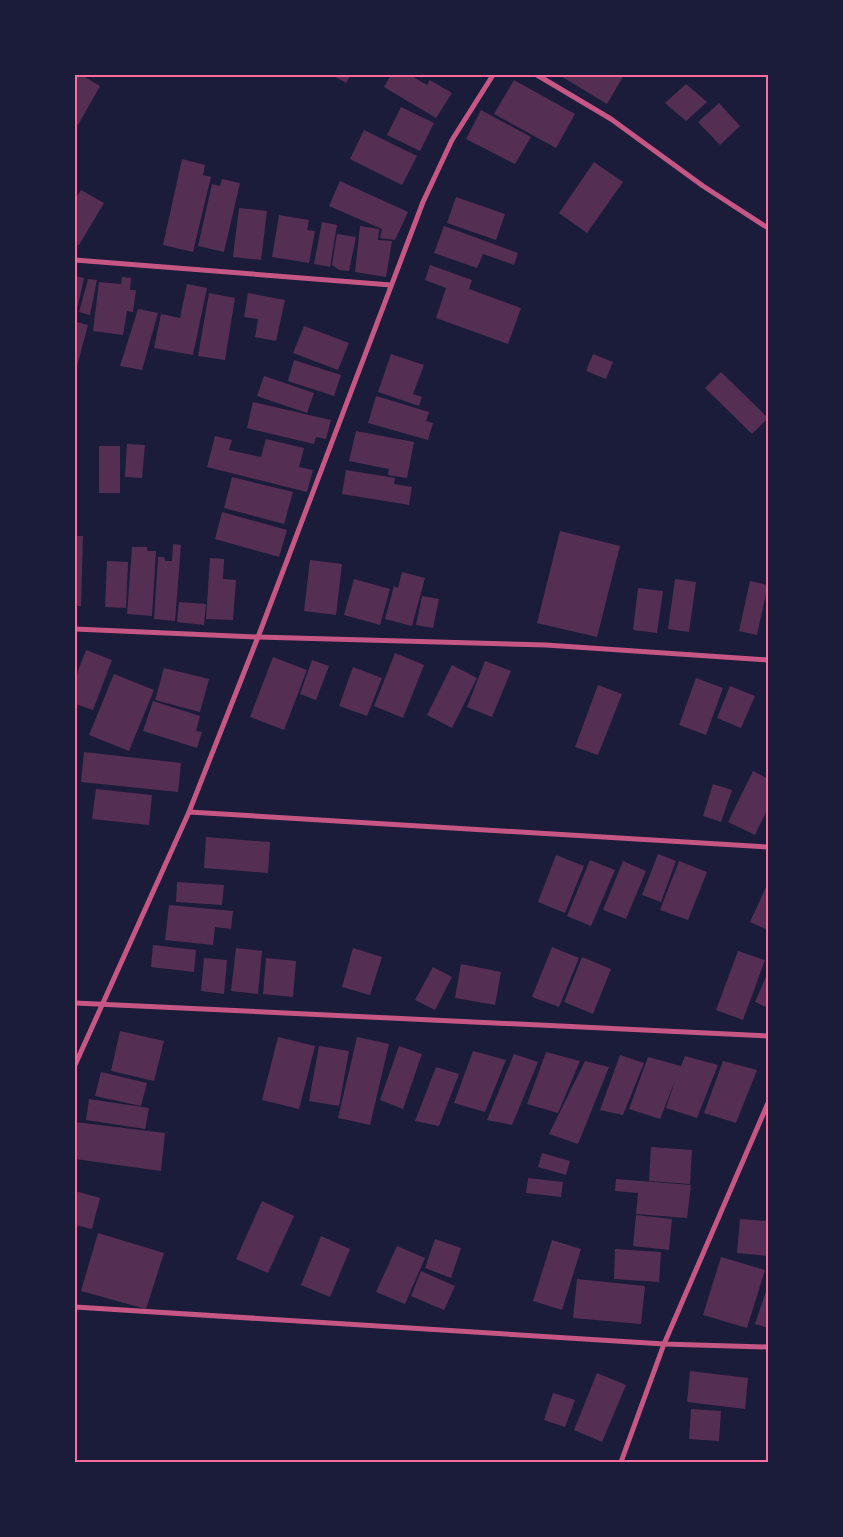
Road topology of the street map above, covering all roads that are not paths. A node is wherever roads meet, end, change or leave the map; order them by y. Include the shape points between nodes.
1 (494, 75) edge
2 (537, 75) edge
3 (768, 228) edge
4 (75, 260) edge
5 (391, 286) junction
6 (75, 628) edge
7 (258, 637) junction
8 (768, 660) edge
9 (189, 812) junction
10 (768, 847) edge
11 (75, 1003) edge
12 (102, 1004) junction
13 (768, 1036) edge
14 (75, 1065) edge
15 (768, 1104) edge
16 (75, 1307) edge
17 (664, 1344) junction
18 (768, 1347) edge
19 (621, 1462) edge

1 - 5 street via 452,140 423,202
2 - 3 street via 611,119 703,186
4 - 5 street
5 - 7 street
6 - 7 street
7 - 8 street via 546,645
7 - 9 street
9 - 10 street
9 - 12 street
11 - 12 street
12 - 13 street
12 - 14 street
15 - 17 street
16 - 17 street
17 - 18 street
17 - 19 street

